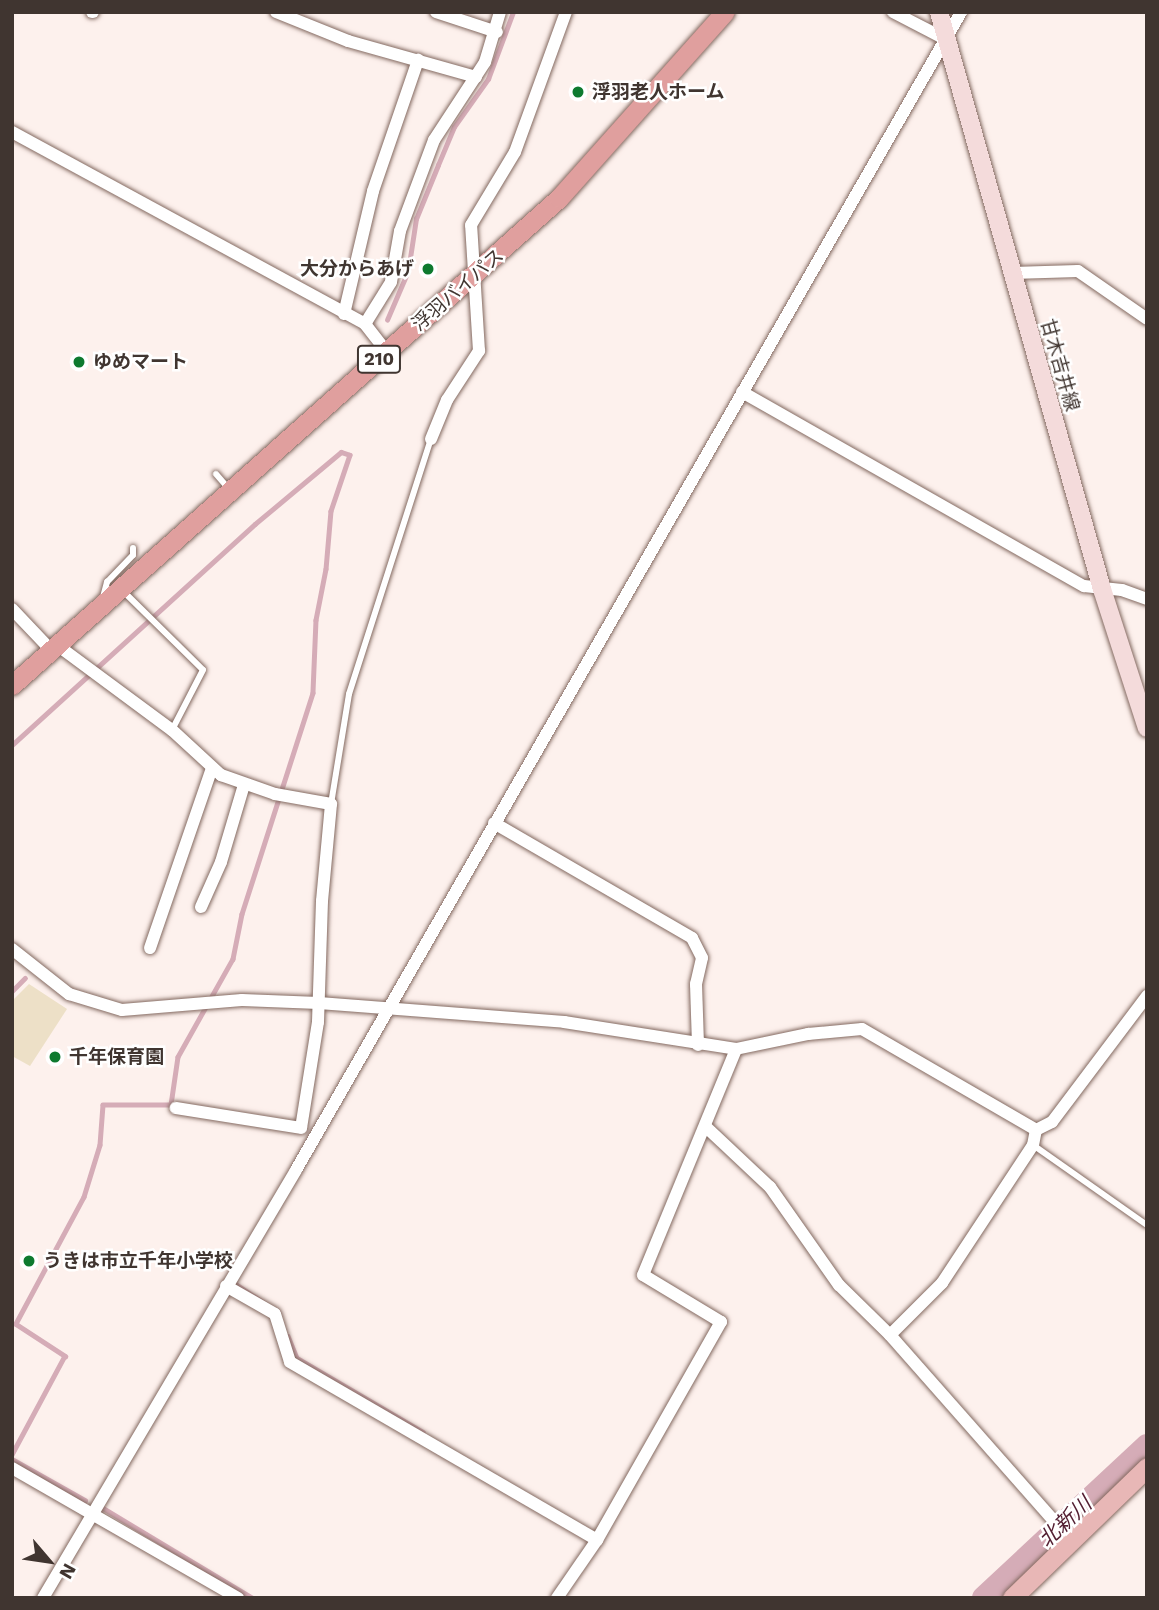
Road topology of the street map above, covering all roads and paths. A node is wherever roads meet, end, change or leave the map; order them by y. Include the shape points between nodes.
1 (276, 12) edge
2 (436, 12) edge
3 (500, 12) edge
4 (566, 12) edge
5 (725, 12) edge
6 (894, 12) edge
7 (939, 12) edge
8 (961, 12) edge
9 (497, 32) junction
10 (945, 39) junction
11 (418, 60) junction
12 (476, 77) junction
13 (12, 132) edge
14 (1012, 273) junction
15 (472, 279) junction
16 (344, 314) junction
17 (1147, 319) edge
18 (365, 324) junction
19 (387, 352) junction
20 (742, 393) junction
21 (430, 439) joint
22 (133, 548) dead end
23 (120, 587) junction
24 (1102, 589) junction
25 (1147, 599) edge
26 (100, 605) junction
27 (12, 609) edge
28 (54, 648) junction
29 (12, 685) edge
30 (1147, 728) edge
31 (172, 730) junction
32 (212, 768) junction
33 (244, 785) junction
34 (331, 804) junction
35 (494, 823) junction
36 (201, 907) dead end
37 (150, 948) dead end
38 (14, 955) edge
39 (1147, 996) edge
40 (319, 1003) junction
41 (386, 1009) junction
42 (698, 1045) junction
43 (736, 1049) junction
44 (176, 1108) dead end
45 (706, 1126) junction
46 (1037, 1130) junction
47 (1033, 1145) junction
48 (1147, 1225) edge
49 (226, 1286) junction
50 (890, 1335) junction
51 (1147, 1467) edge
52 (12, 1468) edge
53 (92, 1514) junction
54 (1070, 1538) junction
55 (597, 1540) junction
56 (43, 1598) edge
57 (238, 1598) edge
58 (558, 1598) edge
59 (1012, 1598) edge

1 - 11 street via 348,41
2 - 9 street
3 - 9 street
4 - 15 street via 515,152 471,225
5 - 15 highway, 浮羽バイパス / 210 via 559,198
6 - 10 street
7 - 10 main road, 甘木吉井線
8 - 10 street
9 - 12 street
10 - 14 main road, 甘木吉井線
10 - 20 street
11 - 12 street
11 - 16 street via 373,191
12 - 18 street via 456,100 434,140 400,231 391,282
13 - 16 street
14 - 17 street via 1078,271
14 - 24 main road, 甘木吉井線
15 - 19 highway, 浮羽バイパス / 210
15 - 21 street via 479,351 447,400
16 - 18 street
18 - 19 street
19 - 23 highway, 浮羽バイパス / 210 via 223,482
20 - 24 street via 1084,586
20 - 35 street
21 - 34 lane via 349,694
22 - 26 lane via 133,555 107,582
23 - 26 highway, 浮羽バイパス / 210
23 - 31 lane via 203,670
24 - 25 street
24 - 30 main road, 甘木吉井線
26 - 28 highway, 浮羽バイパス / 210
27 - 28 street
28 - 29 highway, 浮羽バイパス / 210
28 - 31 street
31 - 32 street
32 - 33 street
32 - 37 street
33 - 34 street
33 - 36 street via 221,862
34 - 40 street
35 - 41 street
35 - 42 street via 692,939 702,958 696,984
38 - 40 street via 69,994 99,1005 148,1010 211,1003
39 - 46 street via 1052,1122
40 - 41 street
40 - 44 street via 301,1128
41 - 42 street via 564,1022
41 - 49 street
42 - 43 street
43 - 45 street
43 - 46 street via 808,1034 862,1029
45 - 50 street via 770,1187 839,1285
45 - 55 street via 643,1275 721,1322
46 - 47 street
47 - 48 lane
47 - 50 street via 942,1283
49 - 53 street
49 - 55 street via 275,1314 290,1362
50 - 54 street
51 - 54 main road
52 - 53 street
53 - 56 street
53 - 57 street
54 - 59 main road
55 - 58 street

